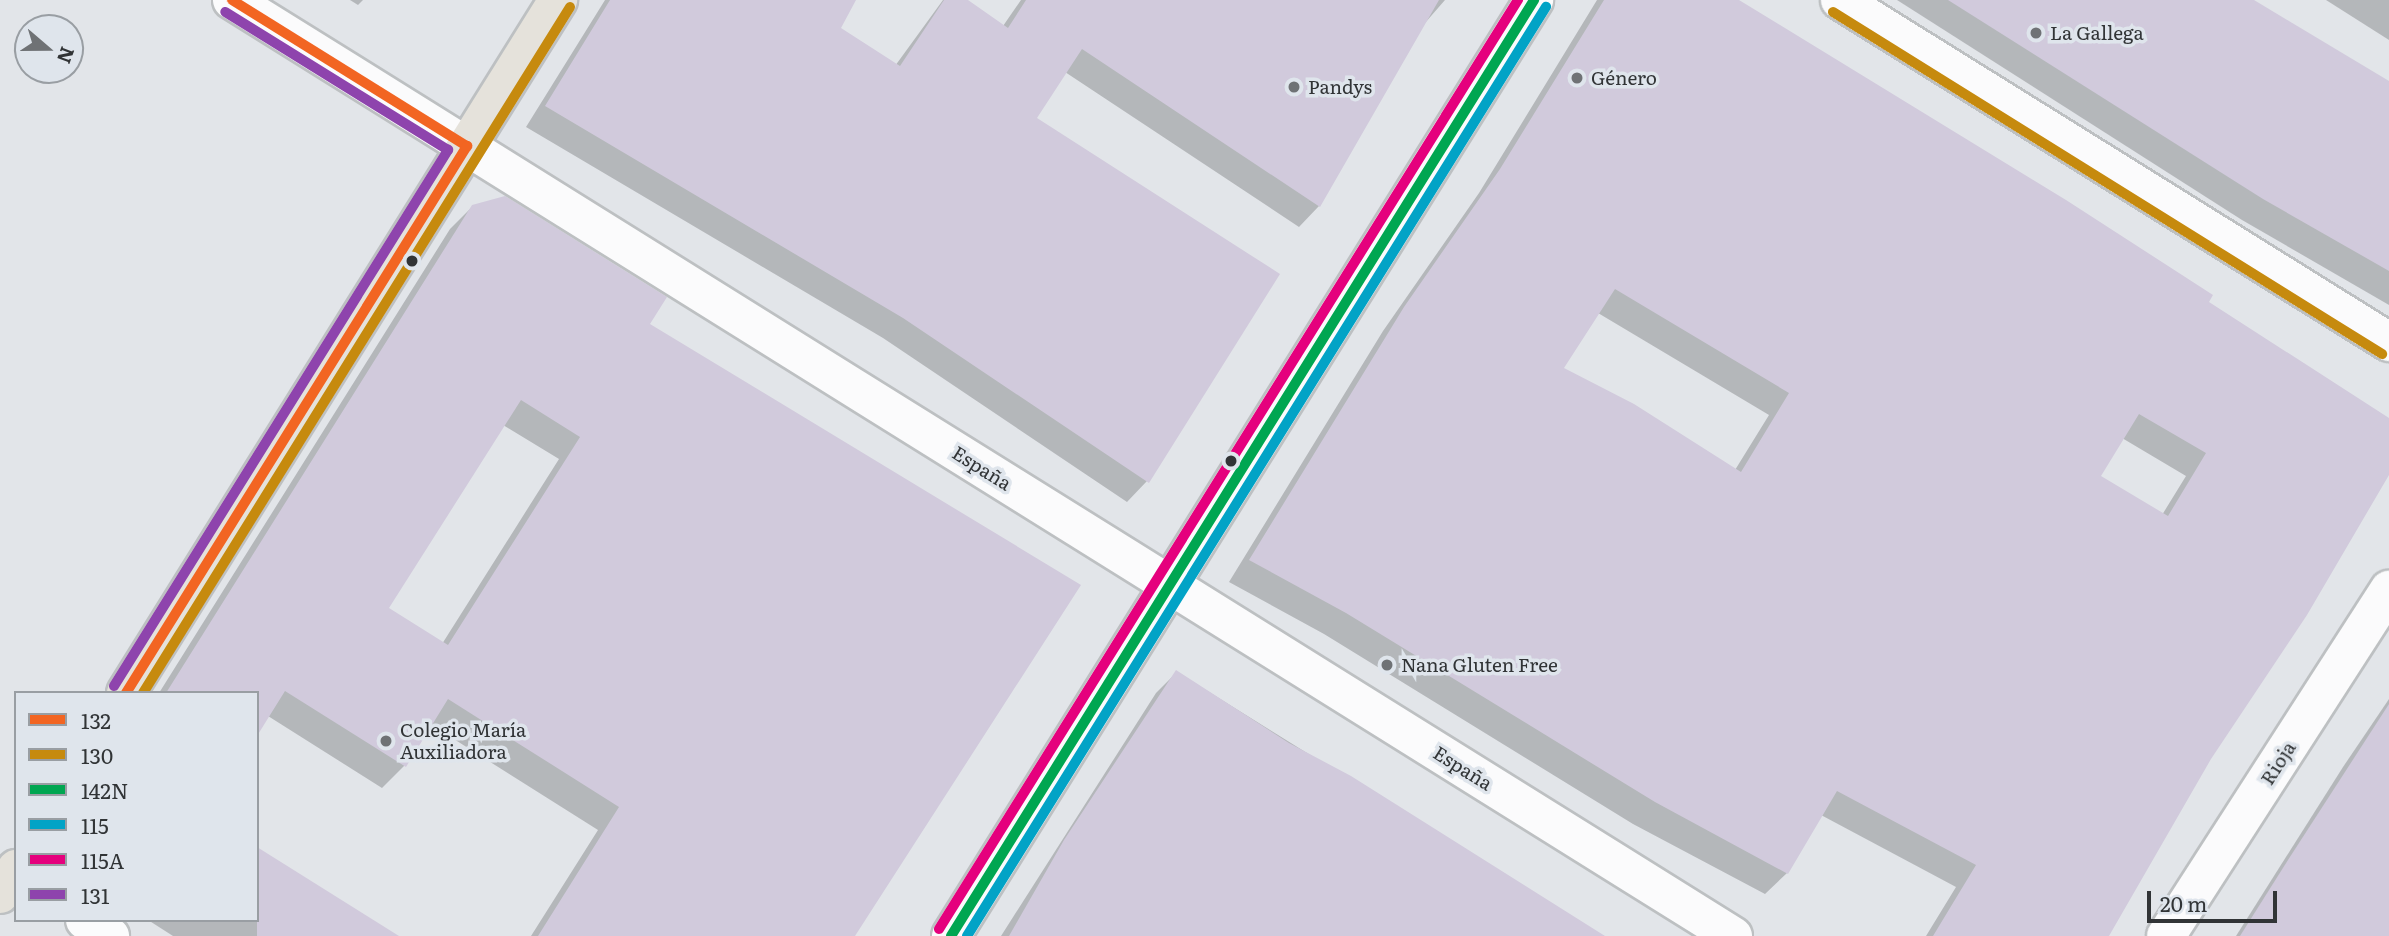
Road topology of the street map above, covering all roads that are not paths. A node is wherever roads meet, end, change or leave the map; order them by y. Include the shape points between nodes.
1 (232, 0) edge
2 (558, 0) edge
3 (1534, 0) edge
4 (1840, 0) edge
5 (467, 146) junction
6 (2389, 342) edge
7 (1170, 585) junction
8 (2389, 590) edge
9 (127, 691) edge
10 (88, 922) edge
11 (110, 936) edge
12 (951, 936) edge
13 (1733, 936) edge
14 (2166, 936) edge

1 - 5 street, España
2 - 5 main road
3 - 7 street
4 - 6 street
5 - 7 street, España
5 - 9 main road
7 - 12 street
7 - 13 street, España
8 - 14 street, Rioja
10 - 11 street

